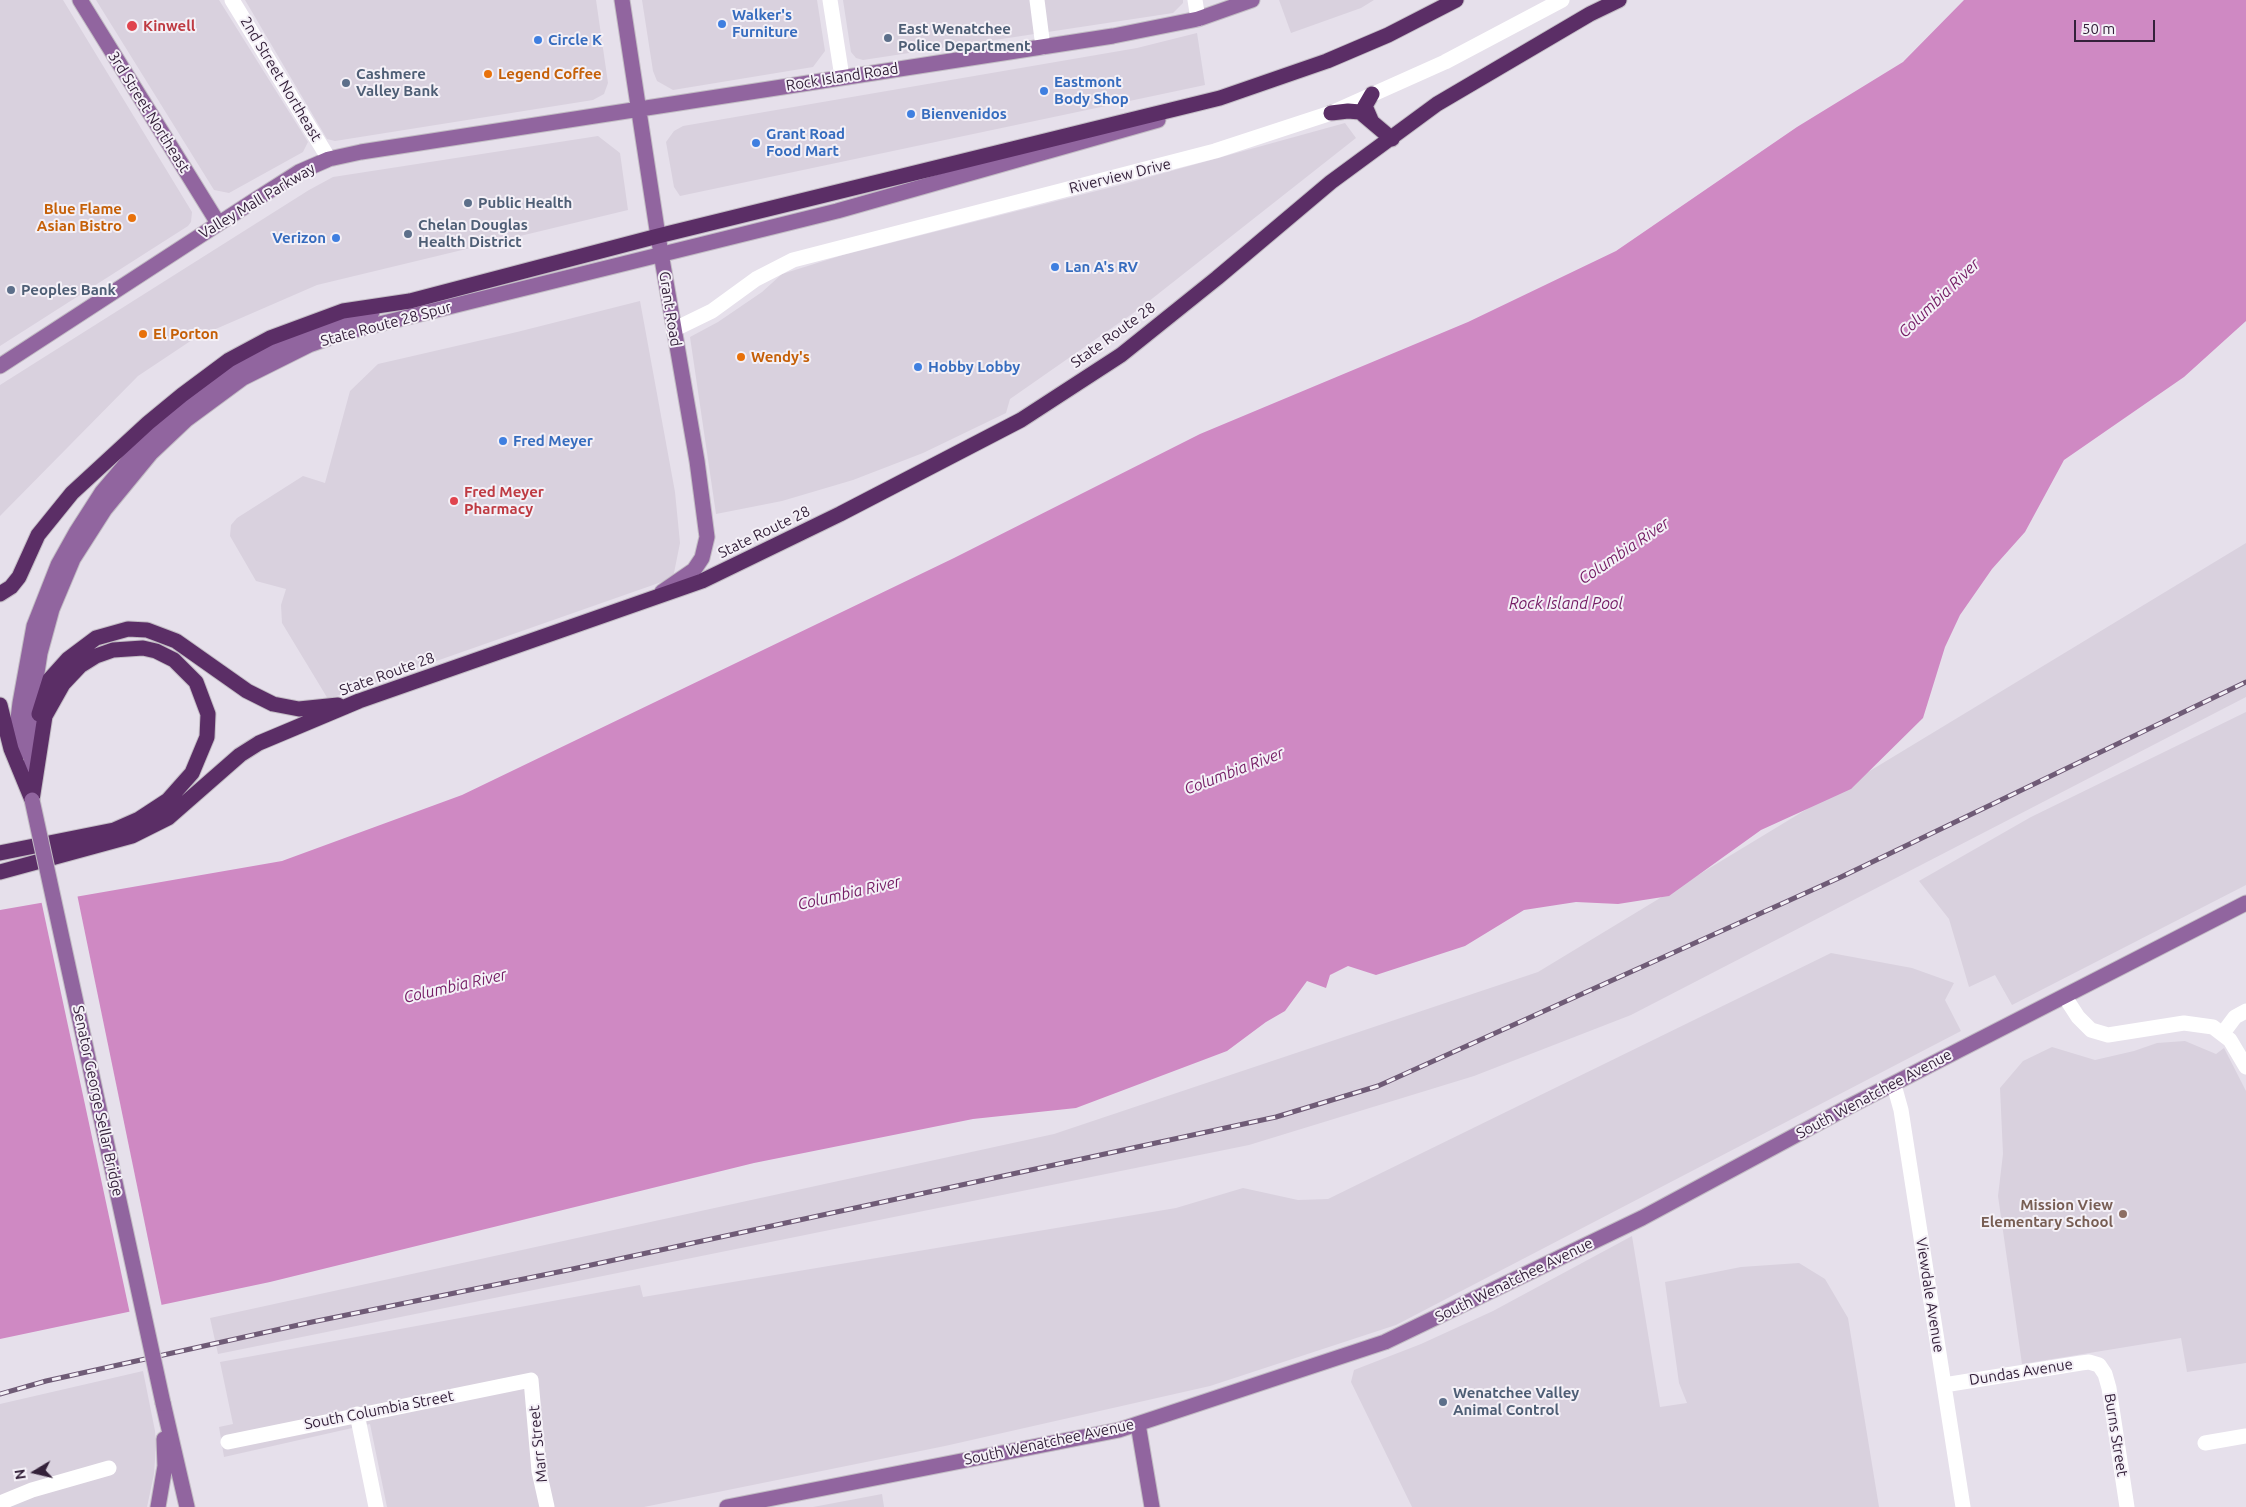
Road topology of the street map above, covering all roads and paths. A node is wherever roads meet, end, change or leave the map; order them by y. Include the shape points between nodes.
1 (80, 0) edge
2 (232, 0) edge
3 (622, 0) edge
4 (830, 0) edge
5 (1037, 0) edge
6 (1195, 0) edge
7 (1252, 0) edge
8 (1456, 0) edge
9 (1562, 0) edge
10 (1619, 0) edge
11 (1198, 19) junction
12 (1044, 47) junction
13 (842, 77) junction
14 (1372, 94) junction
15 (1189, 107) junction
16 (637, 110) junction
17 (1331, 113) junction
18 (1371, 120) junction
19 (1392, 139) junction
20 (329, 159) junction
21 (218, 223) junction
22 (658, 236) junction
23 (661, 254) junction
24 (410, 301) junction
25 (673, 330) junction
26 (0, 366) edge
27 (143, 454) junction
28 (0, 594) edge
29 (656, 595) junction
30 (359, 701) junction
31 (1, 712) edge
32 (32, 800) junction
33 (0, 853) edge
34 (0, 872) edge
35 (2246, 903) edge
36 (2064, 998) junction
37 (2246, 1011) edge
38 (2223, 1033) junction
39 (2246, 1067) edge
40 (1894, 1085) junction
41 (2098, 1365) joint
42 (531, 1380) joint
43 (1944, 1385) junction
44 (163, 1402) junction
45 (357, 1414) junction
46 (1138, 1424) junction
47 (2246, 1436) edge
48 (228, 1442) dead end
49 (2205, 1443) dead end
50 (109, 1468) dead end
51 (0, 1503) edge
52 (158, 1507) edge
53 (187, 1507) edge
54 (376, 1507) edge
55 (547, 1507) edge
56 (727, 1507) edge
57 (1152, 1507) edge
58 (1963, 1507) edge
59 (2127, 1507) edge

1 - 21 main road, 3rd Street Northeast
2 - 20 street, 2nd Street Northeast
3 - 16 main road, Grant Road
4 - 13 street
5 - 12 street
6 - 11 street
7 - 11 main road, Rock Island Road
8 - 15 highway via 1388,35 1327,61 1251,89
9 - 14 street, Riverview Drive via 1445,62
10 - 19 highway, State Route 28 via 1472,82
11 - 12 main road, Rock Island Road
12 - 13 main road, Rock Island Road
13 - 16 main road, Rock Island Road
14 - 17 street, Riverview Drive
14 - 18 highway via 1365,106
15 - 22 highway via 1168,109
15 - 23 main road, State Route 28 Spur via 1169,117 812,218
16 - 20 main road, Valley Mall Parkway
16 - 22 main road, Grant Road
17 - 18 highway via 1355,111
17 - 25 street, Riverview Drive via 1215,151 792,260 756,279 712,311
18 - 19 highway
19 - 29 highway, State Route 28 via 1331,182 1121,354 1021,420 702,581
20 - 21 main road, Valley Mall Parkway via 299,172
21 - 26 main road, Valley Mall Parkway
22 - 23 main road, Grant Road
22 - 24 highway
23 - 25 main road, Grant Road
23 - 27 main road, State Route 28 Spur via 408,316 309,345 227,388
24 - 27 main road, State Route 28 Spur via 329,325 271,349 234,370 200,394
24 - 28 highway via 343,311 270,338 229,360 139,431 57,508 38,535 19,578
25 - 29 main road, Grant Road via 698,461 707,537 702,558 694,570
27 - 32 main road, Senator George Sellar Bridge via 102,492 76,531 52,578 36,621 18,719 22,766
29 - 30 highway, State Route 28
30 - 32 highway via 313,709 280,706 256,697 184,645 165,636 138,629 109,633 78,650 57,671 45,690 38,718
30 - 34 highway, State Route 28 via 259,743 240,755 177,810 147,830 115,842
31 - 32 highway
32 - 33 highway via 45,716 62,684 80,666 113,650 143,648 174,660 196,682 208,714 208,737 192,773 168,800 139,819 114,830
32 - 44 main road, Senator George Sellar Bridge, bridge
35 - 36 main road, South Wenatchee Avenue
36 - 38 street via 2091,1030 2108,1035 2184,1023 2213,1027
36 - 40 main road, South Wenatchee Avenue
37 - 38 street via 2235,1017
38 - 39 street via 2238,1050
40 - 43 street, Viewdale Avenue via 1901,1110
40 - 46 main road, South Wenatchee Avenue via 1642,1218 1385,1342
41 - 43 street, Dundas Avenue via 2081,1363
41 - 59 street, Burns Street via 2106,1374 2109,1388
42 - 45 street, South Columbia Street
42 - 55 street, Marr Street via 539,1471
43 - 58 street, Viewdale Avenue
44 - 52 main road via 166,1466
44 - 53 main road
45 - 48 street, South Columbia Street
45 - 54 street
46 - 56 main road, South Wenatchee Avenue
46 - 57 main road
47 - 49 street
50 - 51 street via 32,1490

